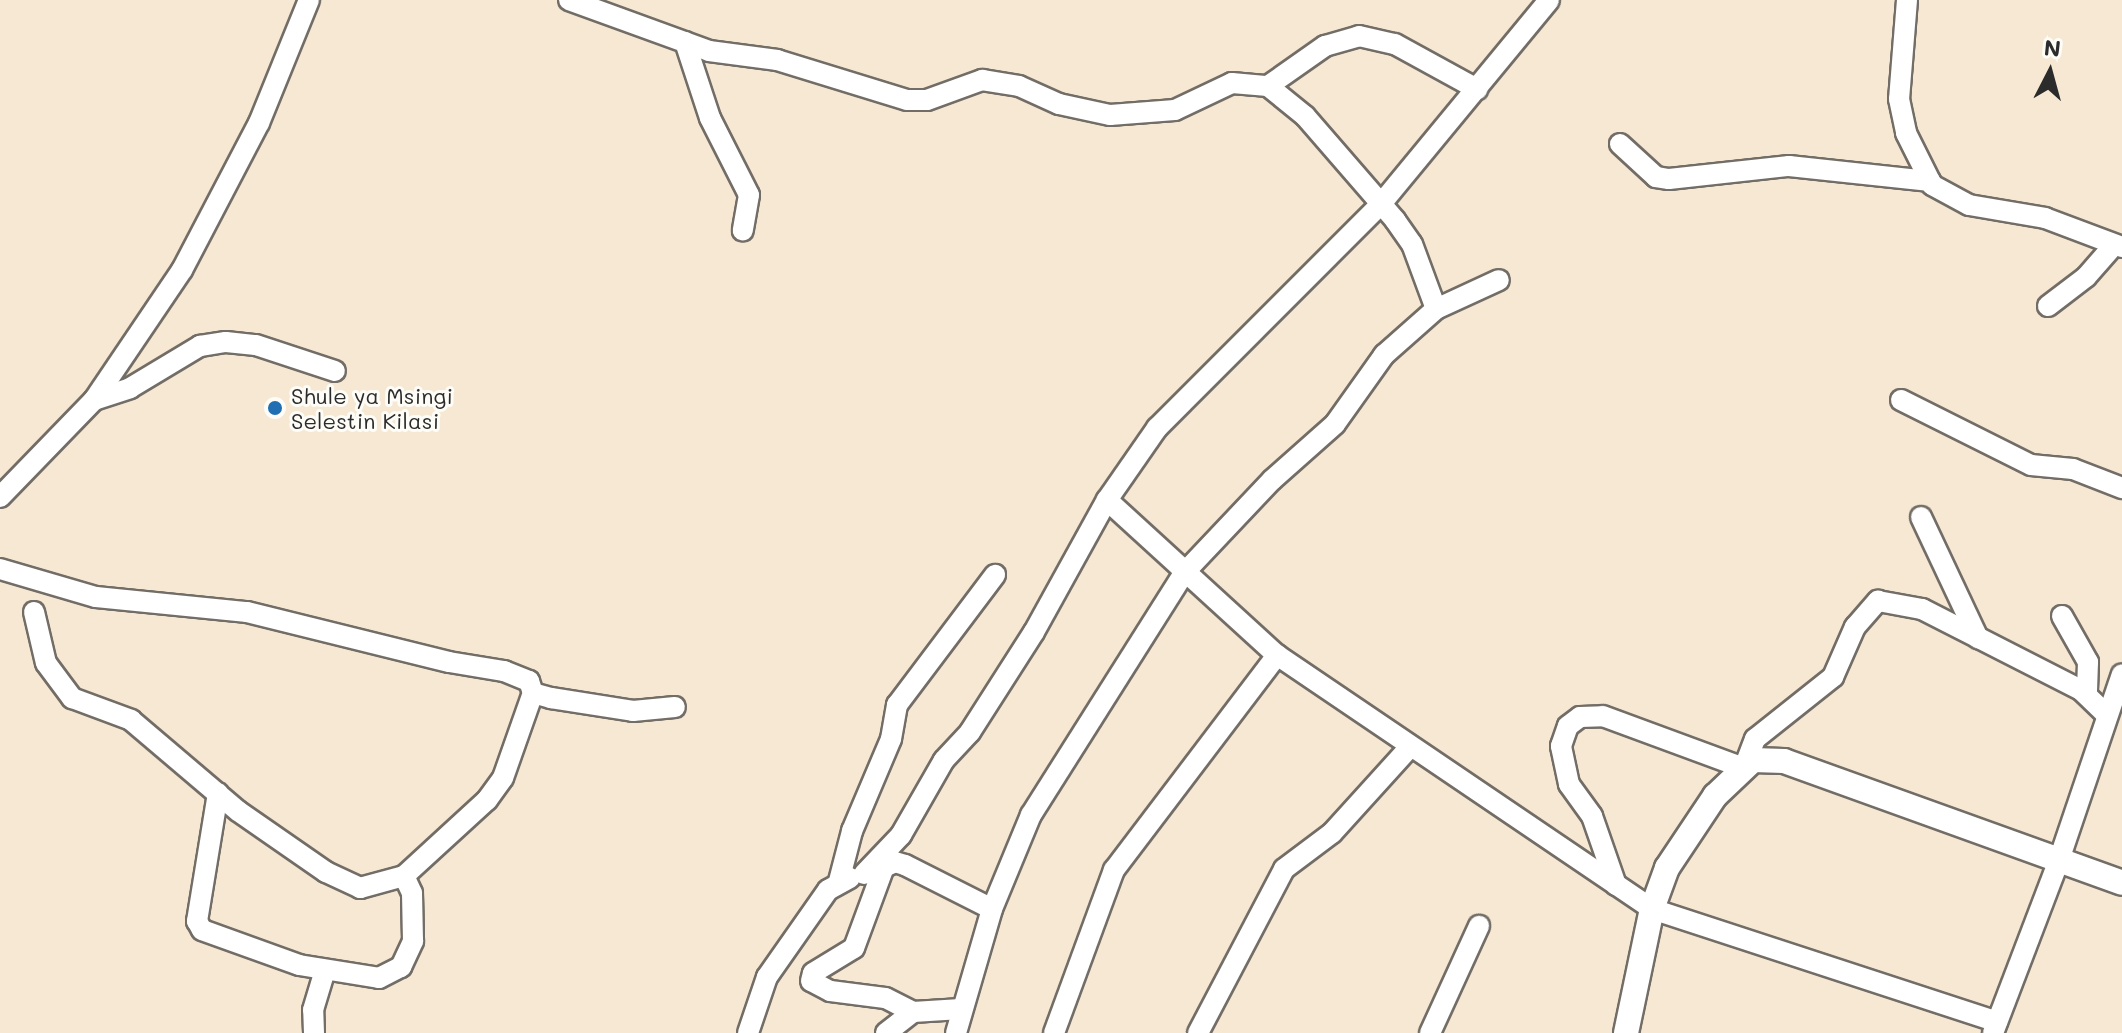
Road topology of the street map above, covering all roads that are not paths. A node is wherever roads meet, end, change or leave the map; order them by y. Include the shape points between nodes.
1 (309, 0) edge
2 (569, 0) edge
3 (1907, 0) edge
4 (1545, 2) edge
5 (685, 42) junction
6 (1268, 86) junction
7 (1477, 89) junction
8 (1620, 144) dead end
9 (1930, 181) junction
10 (1381, 204) junction
11 (743, 230) dead end
12 (2118, 246) edge
13 (1499, 280) dead end
14 (2048, 306) dead end
15 (1436, 309) junction
16 (335, 371) dead end
17 (94, 400) junction
18 (1901, 400) dead end
19 (2122, 488) edge
20 (0, 497) edge
21 (1107, 500) junction
22 (1921, 517) dead end
23 (0, 569) edge
24 (1184, 573) junction
25 (995, 575) dead end
26 (34, 612) dead end
27 (2062, 616) dead end
28 (1978, 638) junction
29 (1277, 655) junction
30 (2122, 674) edge
31 (533, 693) junction
32 (2087, 695) junction
33 (675, 707) dead end
34 (2106, 714) junction
35 (1410, 747) junction
36 (1743, 766) junction
37 (218, 793) junction
38 (2059, 860) junction
39 (884, 867) junction
40 (864, 874) junction
41 (404, 876) junction
42 (839, 881) junction
43 (2122, 883) edge
44 (1616, 885) junction
45 (992, 909) junction
46 (1652, 909) junction
47 (1479, 926) dead end
48 (325, 970) junction
49 (961, 1009) junction
50 (913, 1012) junction
51 (1995, 1028) edge
52 (314, 1033) edge
53 (748, 1033) edge
54 (886, 1033) edge
55 (956, 1033) edge
56 (1054, 1033) edge
57 (1198, 1033) edge
58 (1430, 1033) edge
59 (1626, 1033) edge

1 - 17 street via 218,207
2 - 5 street
3 - 9 street via 1899,99 1906,133
4 - 7 street
5 - 6 street via 709,51 777,60 907,100 927,100 982,80 1110,115 1175,110 1232,83
5 - 11 street via 710,118 749,195
6 - 7 street via 1325,46 1359,36 1395,44
6 - 10 street via 1296,107
7 - 10 street
8 - 9 street via 1656,177 1669,179 1789,166
9 - 12 street via 1969,205 2045,218
10 - 15 street via 1412,244
10 - 21 street via 1157,428
12 - 14 street
13 - 15 street
15 - 24 street via 1384,355 1335,424 1272,480
16 - 17 street via 256,345 226,342 200,346 130,388
17 - 20 street
18 - 19 street via 2031,465 2082,471
21 - 24 street
21 - 40 street via 1034,632 970,732 944,760 901,835
22 - 28 street
23 - 31 street via 96,597 247,612 330,630 518,675 529,681
24 - 29 street
24 - 45 street via 1031,815
25 - 42 street via 897,705 891,739 852,831
26 - 37 street via 46,663 72,698 131,720
27 - 32 street via 2088,662
28 - 32 street
28 - 36 street via 1922,609 1878,601 1855,627 1833,677 1755,739
29 - 35 street
29 - 56 street via 1114,870
30 - 34 street
31 - 33 street via 633,711
31 - 41 street via 496,790
32 - 34 street
34 - 38 street
35 - 44 street
35 - 57 street via 1332,833 1284,869
36 - 38 street via 1768,758 1784,761
36 - 44 street via 1603,716 1580,717 1568,726 1561,746 1569,784 1592,816
36 - 46 street via 1686,834
37 - 41 street via 301,856 360,888
37 - 48 street via 197,921 202,930
38 - 43 street
38 - 51 street
39 - 40 street
39 - 45 street via 895,862
39 - 50 street via 854,948 813,973 811,981 830,991 885,998
40 - 42 street
41 - 48 street via 412,893 414,924 401,967 379,978
42 - 53 street via 767,977
44 - 46 street
45 - 49 street
46 - 51 street
46 - 59 street
47 - 58 street
48 - 52 street via 313,1010
49 - 50 street
49 - 55 street
50 - 54 street

